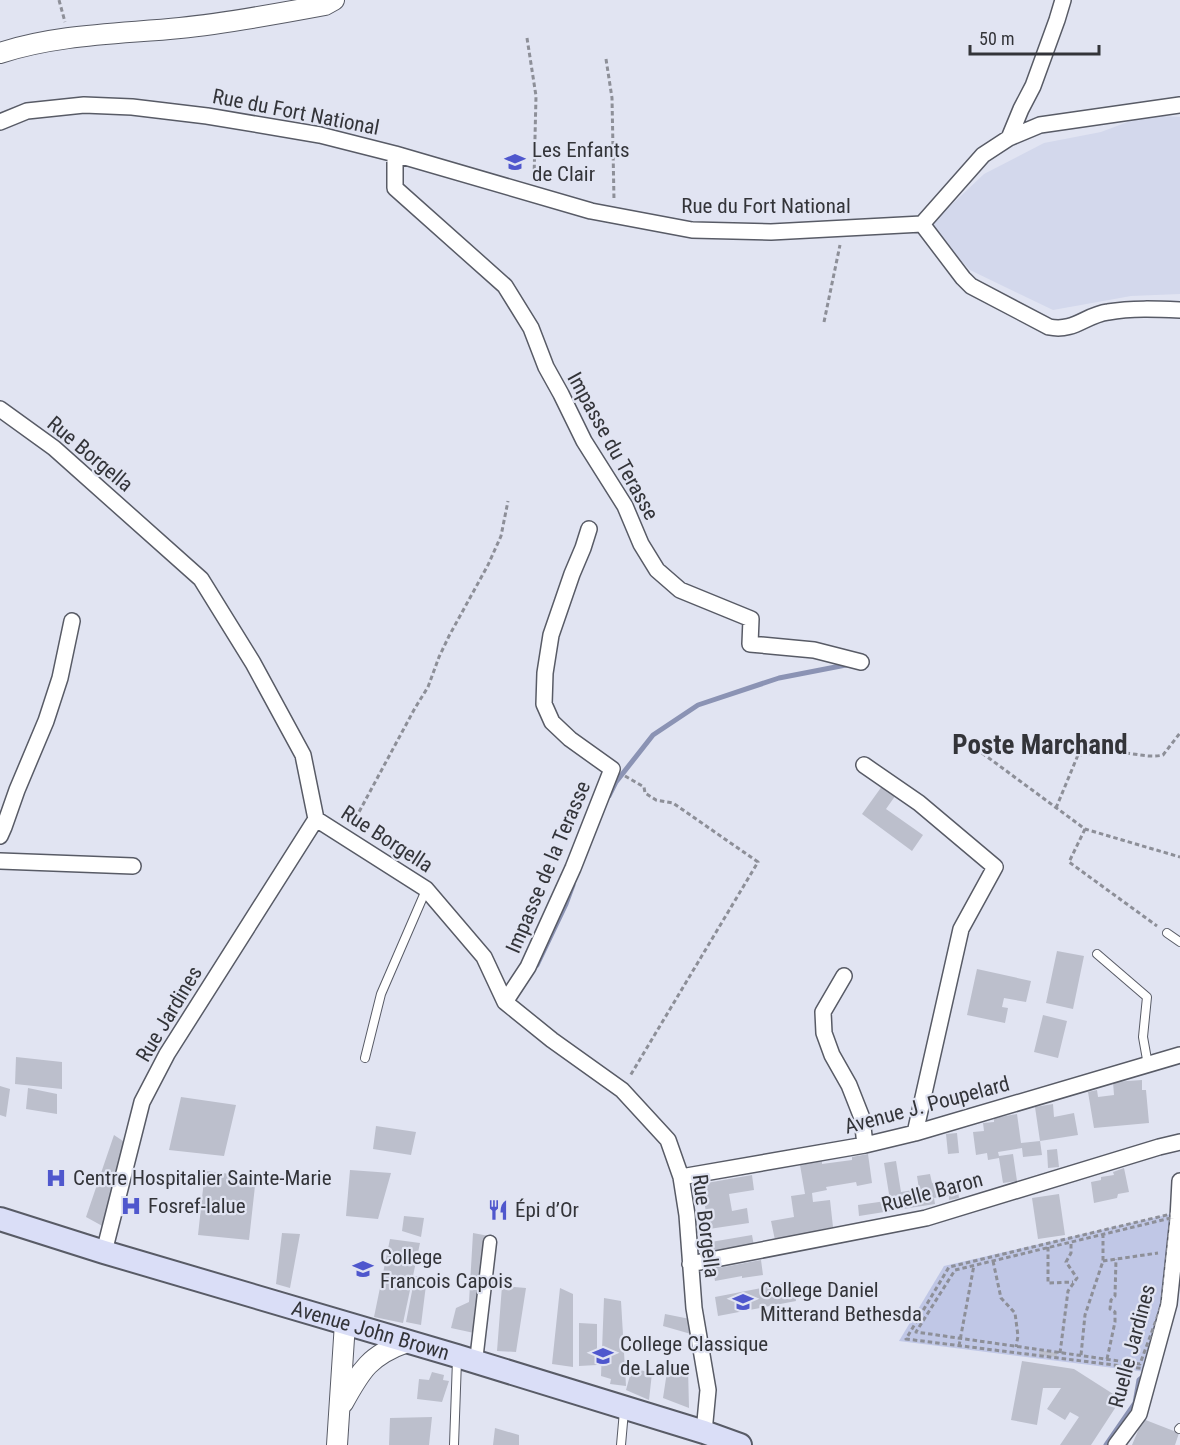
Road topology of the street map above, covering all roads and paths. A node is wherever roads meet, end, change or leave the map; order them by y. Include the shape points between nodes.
1 (334, 0) edge
2 (1063, 0) edge
3 (305, 4) edge
4 (528, 38) dead end
5 (0, 53) edge
6 (606, 58) dead end
7 (1180, 105) edge
8 (0, 122) edge
9 (1009, 138) junction
10 (395, 154) junction
11 (534, 194) junction
12 (615, 216) junction
13 (922, 224) junction
14 (844, 229) junction
15 (1180, 310) edge
16 (824, 322) dead end
17 (0, 409) edge
18 (508, 501) dead end
19 (589, 529) dead end
20 (72, 621) dead end
21 (861, 662) dead end
22 (1180, 733) edge
23 (982, 753) dead end
24 (864, 765) dead end
25 (627, 777) dead end
26 (1056, 808) junction
27 (316, 819) junction
28 (1085, 829) junction
29 (0, 836) edge
30 (346, 836) junction
31 (1180, 857) edge
32 (0, 861) edge
33 (133, 866) dead end
34 (426, 889) junction
35 (1167, 933) joint
36 (1180, 942) edge
37 (1097, 954) dead end
38 (844, 976) dead end
39 (506, 1002) junction
40 (1180, 1055) edge
41 (365, 1059) dead end
42 (1148, 1065) junction
43 (622, 1090) junction
44 (915, 1133) junction
45 (1180, 1142) edge
46 (865, 1145) junction
47 (681, 1177) junction
48 (1180, 1181) edge
49 (0, 1219) edge
50 (1103, 1234) junction
51 (490, 1242) dead end
52 (1071, 1242) junction
53 (1048, 1247) junction
54 (104, 1252) junction
55 (1167, 1252) junction
56 (1116, 1259) junction
57 (993, 1261) junction
58 (1104, 1261) junction
59 (690, 1264) junction
60 (974, 1265) junction
61 (1074, 1282) junction
62 (345, 1323) junction
63 (961, 1339) junction
64 (407, 1342) junction
65 (959, 1346) junction
66 (1016, 1347) junction
67 (1060, 1353) junction
68 (1081, 1356) junction
69 (466, 1359) junction
70 (1107, 1359) junction
71 (340, 1408) junction
72 (624, 1408) junction
73 (705, 1432) junction
74 (337, 1445) edge
75 (454, 1445) edge
76 (621, 1445) edge
77 (741, 1445) edge
78 (1116, 1445) edge

1 - 3 street via 325,5
2 - 9 street via 1034,86
3 - 5 street via 182,28 107,33 25,45
4 - 11 path via 536,96
6 - 12 path via 612,98
7 - 9 street via 1040,125
8 - 10 street, Rue du Fort National via 27,111 84,105 132,107 320,135
9 - 13 street via 983,155
10 - 11 street, Rue du Fort National
10 - 21 street, Impasse du Terasse via 395,188 505,286 531,328 584,441 625,506 657,570 680,590 751,619 750,644 814,650
11 - 12 street, Rue du Fort National
12 - 14 street, Rue du Fort National via 692,231
13 - 14 street, Rue du Fort National
13 - 15 street via 971,286 1049,327 1061,329 1105,312
14 - 16 path
17 - 27 street, Rue Borgella via 54,448 201,579 303,755
18 - 30 path via 501,536 488,565 449,636 428,687
19 - 39 street, Impasse de la Terasse via 551,634 544,704 552,722 612,769 528,967
20 - 29 street via 46,721
22 - 26 path via 1163,755 1078,755
23 - 26 path
24 - 44 street via 919,803 994,867 962,929
25 - 43 path via 656,800 672,803 758,862
26 - 28 path
27 - 30 street, Rue Borgella
27 - 54 street, Rue Jardines via 167,1054 142,1102
28 - 31 path
28 - 35 path via 1069,862
30 - 34 street, Rue Borgella
32 - 33 street
34 - 39 street, Rue Borgella via 484,957
34 - 41 lane via 381,994
35 - 36 lane
37 - 42 lane via 1147,998 1143,1036
38 - 46 street via 823,1012 824,1034 862,1118
39 - 43 street, Rue Borgella
40 - 42 street, Avenue J. Poupelard
42 - 44 street, Avenue J. Poupelard
43 - 47 street, Rue Borgella via 668,1140
44 - 46 street, Avenue J. Poupelard
45 - 59 street, Ruelle Baron via 926,1218
46 - 47 street, Avenue J. Poupelard
47 - 59 street, Rue Borgella
48 - 78 street, Ruelle Jardines via 1169,1304 1139,1414
49 - 54 main road, Avenue John Brown
50 - 52 path
50 - 55 path via 1170,1218
50 - 58 path
51 - 69 street
52 - 53 path
52 - 61 path via 1066,1262 1077,1278
53 - 57 path
53 - 61 path via 1048,1283
54 - 62 main road, Avenue John Brown
55 - 56 path
55 - 70 path via 1162,1304 1140,1364
56 - 58 path
56 - 70 path via 1115,1296 1110,1309 1115,1312 1115,1322
57 - 60 path
57 - 66 path via 1001,1298 1015,1313
58 - 68 path via 1085,1315
59 - 73 street, Rue Borgella via 708,1390
60 - 63 path
60 - 63 path via 955,1270 916,1332
61 - 67 path via 1068,1291
62 - 64 main road, Avenue John Brown
62 - 71 street
63 - 65 path
63 - 66 path
64 - 69 main road, Avenue John Brown
64 - 71 street via 377,1356 357,1378
65 - 65 path via 906,1339 949,1267 1175,1213 1166,1305 1146,1370
66 - 67 path
67 - 68 path
68 - 70 path
69 - 72 main road, Avenue John Brown
69 - 75 lane
71 - 74 street
72 - 73 main road, Avenue John Brown
72 - 76 lane
73 - 77 main road, Avenue John Brown

